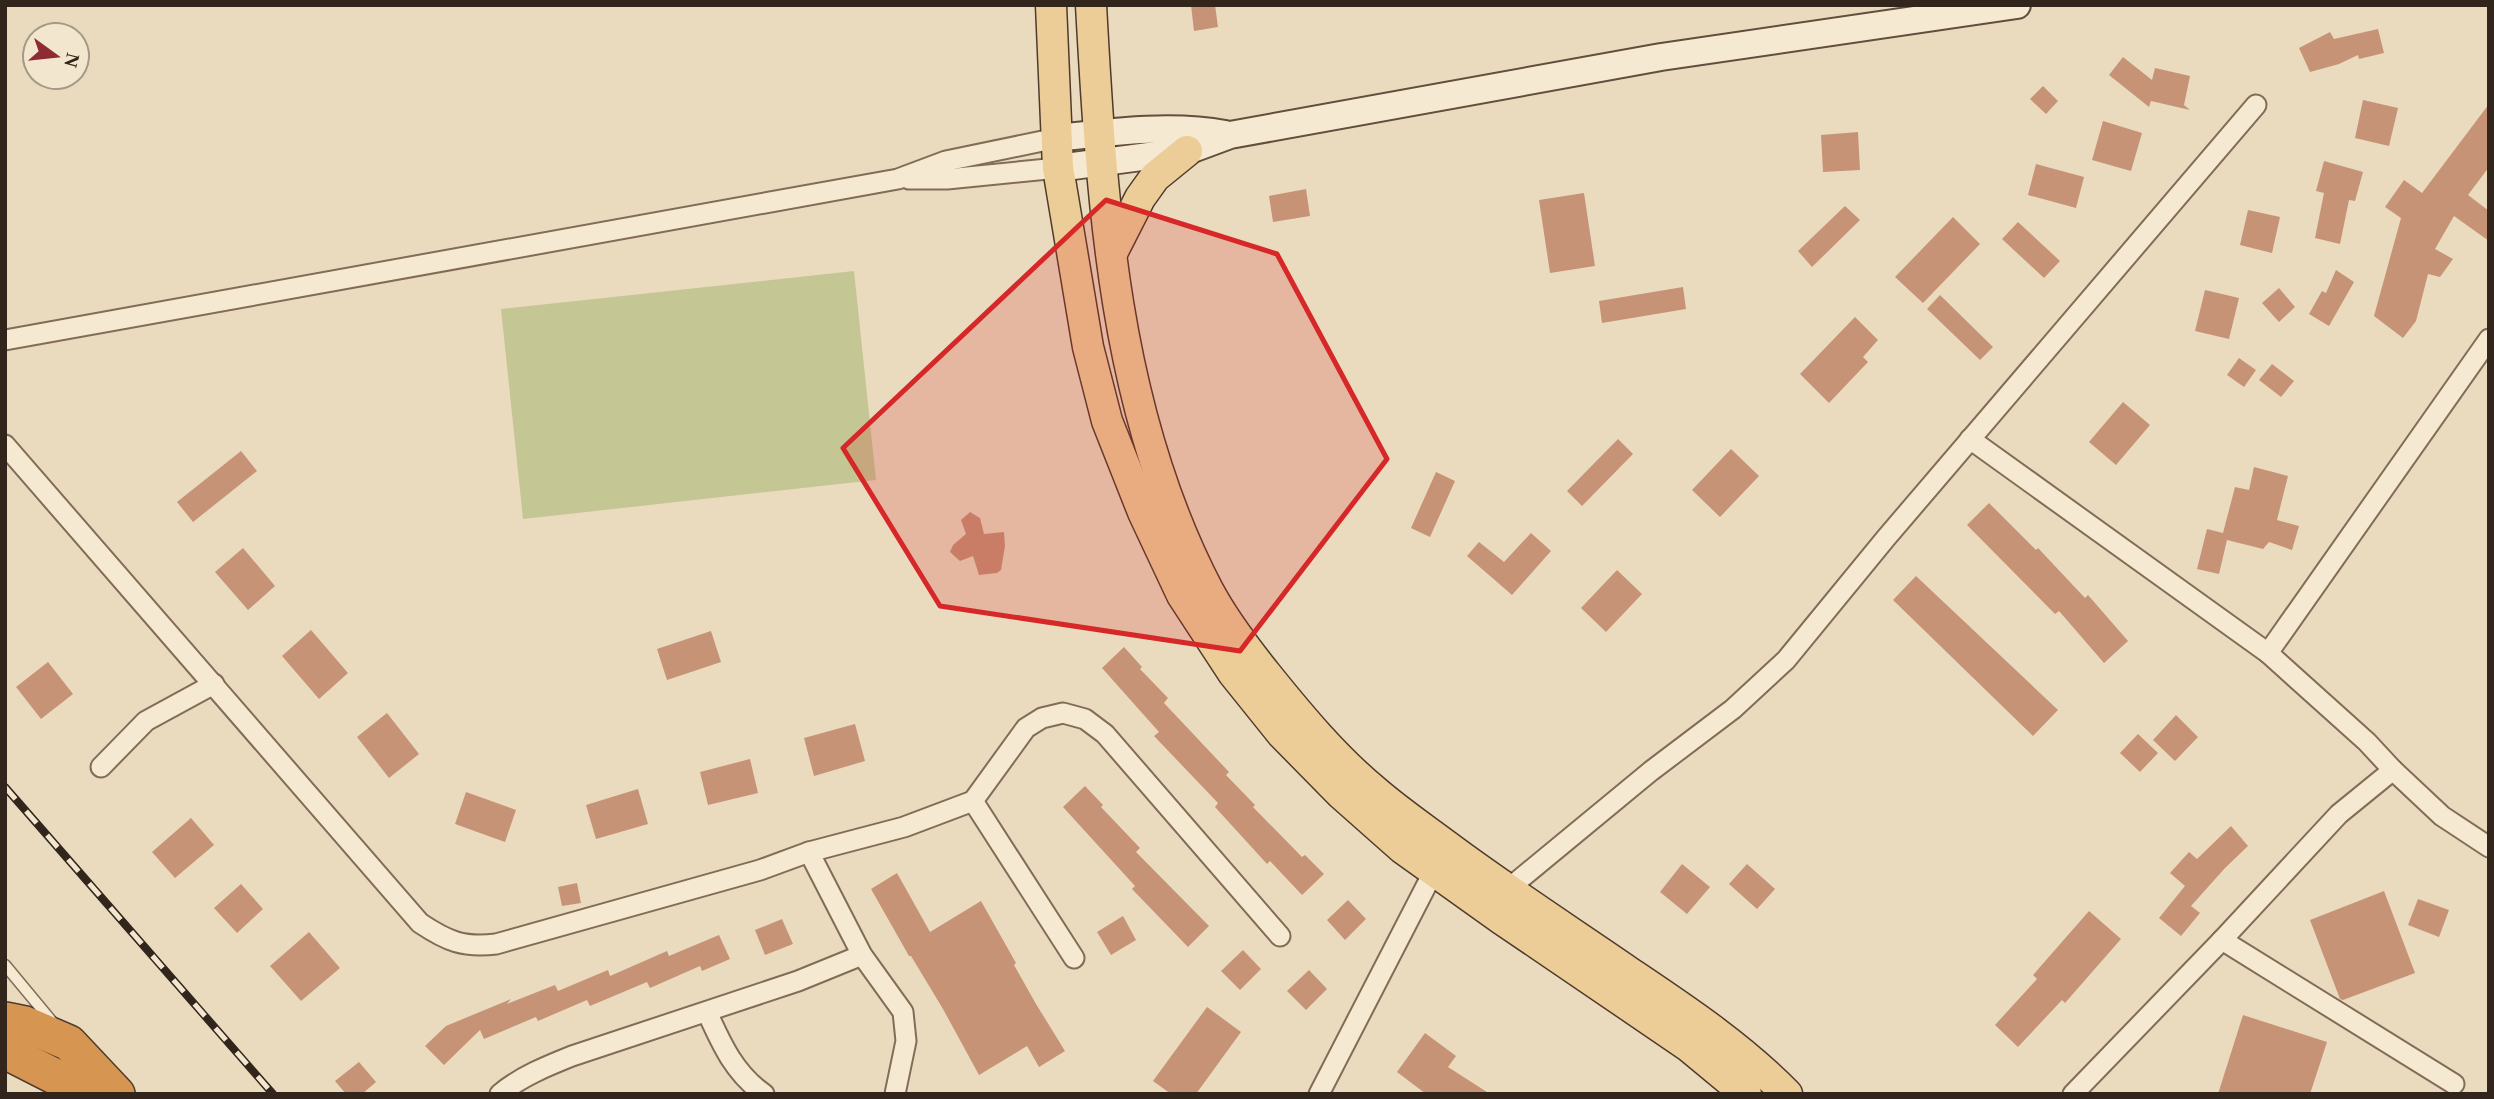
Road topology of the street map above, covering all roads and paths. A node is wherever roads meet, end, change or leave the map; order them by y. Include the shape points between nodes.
1 (1051, 5) edge
2 (1091, 5) edge
3 (2017, 5) edge
4 (2256, 105) dead end
5 (1230, 135) junction
6 (1057, 138) junction
7 (1099, 147) junction
8 (1187, 151) junction
9 (1058, 168) junction
10 (898, 179) junction
11 (1111, 253) junction
12 (2489, 339) edge
13 (5, 340) edge
14 (1970, 439) junction
15 (5, 445) edge
16 (2268, 653) junction
17 (214, 684) junction
18 (101, 767) dead end
19 (2393, 770) junction
20 (973, 801) junction
21 (2489, 847) edge
22 (809, 852) junction
23 (1441, 859) junction
24 (1508, 889) junction
25 (1280, 936) dead end
26 (2222, 940) junction
27 (862, 955) junction
28 (1074, 958) dead end
29 (5, 965) edge
30 (707, 1012) junction
31 (5, 1020) edge
32 (69, 1043) junction
33 (5, 1051) edge
34 (2454, 1084) dead end
35 (101, 1089) edge
36 (500, 1094) edge
37 (764, 1094) edge
38 (895, 1094) edge
39 (1319, 1094) edge
40 (1746, 1094) edge
41 (1787, 1094) edge
42 (2073, 1094) edge

1 - 6 main road
2 - 7 main road
3 - 5 street via 1661,57
4 - 14 street
5 - 7 street via 1201,130
5 - 8 street
6 - 7 street
6 - 9 main road
6 - 10 street via 946,161
7 - 8 street
7 - 9 street
7 - 11 main road
8 - 11 main road via 1155,177
9 - 10 street
9 - 23 main road via 1086,335 1107,421 1182,595 1233,673 1282,734 1402,848
10 - 13 street
11 - 23 main road via 1124,342 1145,431 1176,520 1209,592 1247,650 1309,727
12 - 16 street
14 - 16 street
14 - 24 street via 1786,660 1733,709
15 - 17 street
16 - 19 street
17 - 18 street via 146,721
17 - 22 street via 420,923 455,943 496,944
19 - 21 street via 2442,816
19 - 26 street via 2339,814
20 - 22 street via 904,827
20 - 25 street via 1026,728 1063,713 1084,719 1105,734
20 - 28 street
22 - 27 street
23 - 24 main road
23 - 39 street
23 - 40 main road via 1500,919 1688,1046
24 - 41 main road via 1686,1010 1761,1067
26 - 34 street
26 - 42 street
27 - 30 street
27 - 38 street via 903,1012 906,1041
29 - 32 lane
30 - 36 street via 572,1056
30 - 37 street via 725,1052
31 - 32 highway
32 - 35 highway
33 - 35 highway via 60,1079

